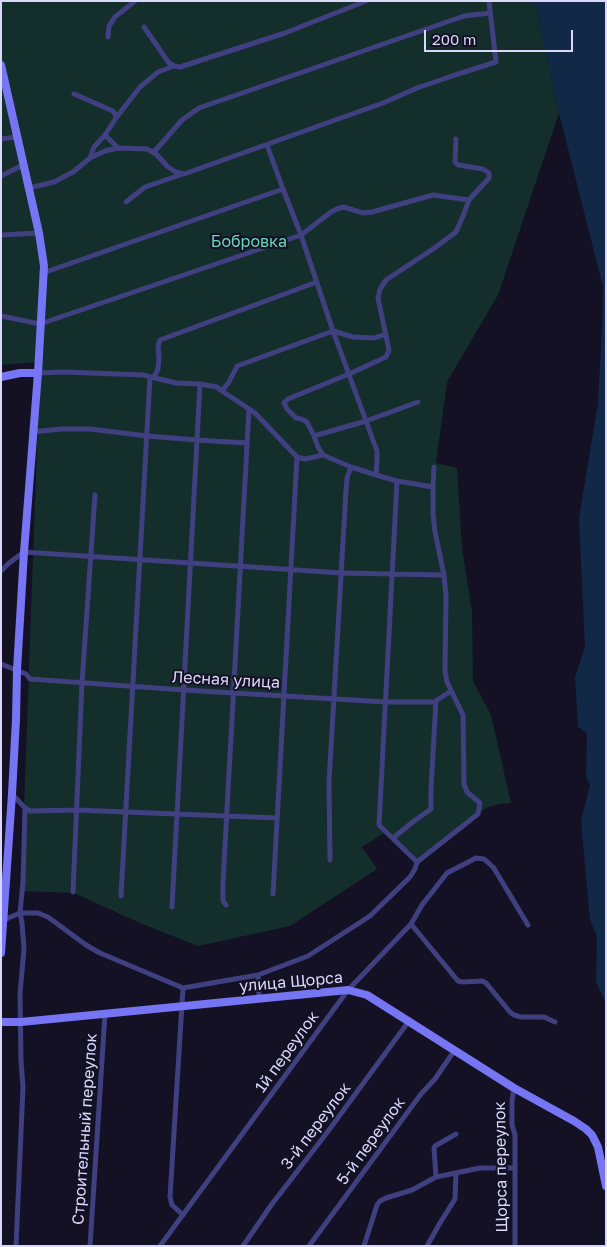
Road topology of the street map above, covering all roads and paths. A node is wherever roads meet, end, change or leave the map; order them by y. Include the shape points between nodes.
1 (135, 1) edge
2 (366, 1) edge
3 (489, 1) edge
4 (490, 13) junction
5 (144, 27) dead end
6 (108, 37) dead end
7 (1, 64) edge
8 (174, 66) junction
9 (74, 94) dead end
10 (5, 95) edge
11 (116, 118) junction
12 (106, 135) junction
13 (17, 137) junction
14 (1, 139) edge
15 (456, 139) dead end
16 (267, 145) junction
17 (118, 148) junction
18 (154, 152) junction
19 (90, 158) junction
20 (23, 164) junction
21 (184, 174) junction
22 (1, 176) edge
23 (28, 188) junction
24 (283, 189) junction
25 (469, 200) junction
26 (126, 202) dead end
27 (39, 233) junction
28 (1, 235) edge
29 (301, 235) junction
30 (43, 273) junction
31 (317, 282) junction
32 (1, 316) edge
33 (40, 324) junction
34 (333, 331) junction
35 (386, 334) junction
36 (38, 373) junction
37 (349, 374) junction
38 (1, 377) edge
39 (152, 377) junction
40 (200, 384) junction
41 (222, 392) junction
42 (418, 402) dead end
43 (249, 408) junction
44 (366, 421) junction
45 (32, 432) junction
46 (147, 436) junction
47 (314, 436) junction
48 (197, 440) junction
49 (247, 443) junction
50 (323, 455) junction
51 (298, 457) junction
52 (351, 466) junction
53 (434, 467) dead end
54 (376, 475) junction
55 (398, 481) junction
56 (432, 487) junction
57 (95, 495) dead end
58 (24, 552) junction
59 (91, 557) junction
60 (140, 559) junction
61 (190, 563) junction
62 (240, 566) junction
63 (291, 569) junction
64 (1, 571) edge
65 (342, 572) junction
66 (393, 574) junction
67 (444, 575) junction
68 (1, 664) edge
69 (17, 670) junction
70 (82, 683) junction
71 (133, 686) junction
72 (184, 690) junction
73 (451, 691) junction
74 (234, 693) junction
75 (284, 696) junction
76 (334, 698) junction
77 (436, 701) junction
78 (386, 702) junction
79 (12, 794) junction
80 (25, 808) junction
81 (77, 810) junction
82 (126, 812) junction
83 (177, 814) junction
84 (227, 816) junction
85 (277, 818) junction
86 (393, 838) junction
87 (330, 860) dead end
88 (417, 862) junction
89 (73, 892) dead end
90 (273, 894) dead end
91 (120, 896) dead end
92 (226, 905) dead end
93 (172, 907) dead end
94 (20, 913) junction
95 (4, 920) junction
96 (411, 924) junction
97 (528, 925) dead end
98 (1, 953) edge
99 (258, 975) junction
100 (183, 988) junction
101 (348, 990) junction
102 (259, 998) junction
103 (182, 1005) junction
104 (105, 1014) junction
105 (409, 1021) junction
106 (1, 1022) edge
107 (20, 1022) junction
108 (555, 1022) dead end
109 (454, 1051) junction
110 (514, 1088) junction
111 (456, 1134) dead end
112 (515, 1168) junction
113 (456, 1173) junction
114 (436, 1177) junction
115 (606, 1186) edge
116 (183, 1215) junction
117 (16, 1246) edge
118 (90, 1246) edge
119 (160, 1246) edge
120 (243, 1246) edge
121 (309, 1246) edge
122 (364, 1246) edge
123 (427, 1246) edge
124 (515, 1246) edge

1 - 6 street via 109,26
2 - 8 street via 285,34 180,67
3 - 4 street
4 - 16 street via 496,62
4 - 18 street via 464,16 199,108 182,120
5 - 8 street
7 - 10 street
8 - 11 street via 158,72 140,87
9 - 11 street via 113,111
10 - 13 street
11 - 12 street
12 - 17 street
12 - 19 street via 94,146
13 - 14 street
13 - 20 street
15 - 25 street via 455,162 458,165 489,172 489,178
16 - 21 street
16 - 24 street
17 - 18 street
17 - 19 street
18 - 21 street via 168,167
19 - 23 street via 54,182
20 - 22 street
20 - 23 street
21 - 26 street via 145,187
23 - 27 street
24 - 29 street
24 - 30 street
25 - 29 street via 433,195 363,213 344,207 331,212
25 - 35 street via 456,232 386,280 380,289 378,298
27 - 28 street
27 - 30 street
29 - 31 street
29 - 33 street
30 - 33 street
31 - 34 street
31 - 39 street via 160,340 158,369
32 - 33 street
33 - 36 street
34 - 35 street via 353,337 374,338
34 - 37 street
34 - 41 street via 237,366
35 - 37 street via 389,350 386,357
36 - 38 street
36 - 39 street
36 - 45 street
37 - 44 street
37 - 47 street via 284,403 296,418 307,422
39 - 40 street
39 - 46 street
40 - 41 street via 217,387
40 - 48 street
41 - 43 street
42 - 44 street
43 - 49 street
43 - 51 street
44 - 47 street
44 - 54 street via 377,451
45 - 46 street via 90,429
45 - 58 street
46 - 48 street
46 - 60 street
47 - 50 street
48 - 49 street
48 - 61 street
49 - 62 street
50 - 51 street via 305,460
50 - 52 street
51 - 63 street
52 - 54 street
52 - 65 street via 347,478
53 - 56 street
54 - 55 street
55 - 56 street
55 - 66 street
56 - 67 street via 433,521
57 - 59 street
58 - 59 street
58 - 64 street
58 - 69 street
59 - 60 street
59 - 70 street
60 - 61 street
60 - 71 street
61 - 62 street
61 - 72 street
62 - 63 street
62 - 74 street
63 - 65 street
63 - 75 street
65 - 66 street
65 - 76 street
66 - 67 street
66 - 78 street
67 - 73 street via 445,671
68 - 69 street, Лесная улица
69 - 70 street, Лесная улица via 30,679
69 - 79 street
70 - 71 street, Лесная улица
70 - 81 street
71 - 72 street, Лесная улица
71 - 82 street
72 - 74 street, Лесная улица
72 - 83 street
73 - 77 street
73 - 88 street, улица Щорса via 464,722 464,784 467,792 480,804 478,814
74 - 75 street, Лесная улица
74 - 84 street
75 - 76 street, Лесная улица
75 - 85 street
76 - 78 street, Лесная улица
76 - 87 street via 329,782
77 - 78 street, Лесная улица
77 - 86 street via 431,809
78 - 86 street via 379,825
79 - 80 street
79 - 95 street
80 - 81 street via 30,811
80 - 94 street
81 - 82 street
81 - 89 street
82 - 83 street
82 - 91 street
83 - 84 street
83 - 93 street
84 - 85 street
84 - 92 street via 223,901
85 - 90 street
86 - 88 street
88 - 99 street, улица Щорса via 410,876 370,916 308,956
94 - 95 street
94 - 100 street via 38,913 48,917 100,953
94 - 107 street via 24,949
95 - 98 street
96 - 97 street, 1й переулок via 447,873 476,858 484,859 493,867
96 - 101 street, 1й переулок
96 - 108 street via 458,981 486,983 514,1015 544,1017
99 - 100 street, улица Щорса
99 - 102 street
100 - 103 street
101 - 102 street, улица Щорса
101 - 105 street, улица Щорса via 367,995
101 - 116 street, 1й переулок
102 - 103 street, улица Щорса
103 - 104 street, улица Щорса
103 - 116 street via 170,1197 172,1205
104 - 107 street, улица Щорса
104 - 118 street, Строительный переулок
105 - 109 street, улица Щорса
105 - 120 street, 3-й переулок
106 - 107 street, улица Щорса
107 - 117 street via 23,1087
109 - 110 street, улица Щорса
109 - 121 street, 5-й переулок
110 - 112 street, Щорса переулок
110 - 115 street, улица Щорса via 574,1121 592,1135 598,1147
111 - 114 street via 434,1148
112 - 113 street via 480,1168
112 - 124 street, Щорса переулок
113 - 114 street
113 - 123 street via 455,1199
114 - 122 street via 380,1201
116 - 119 street, 1й переулок

